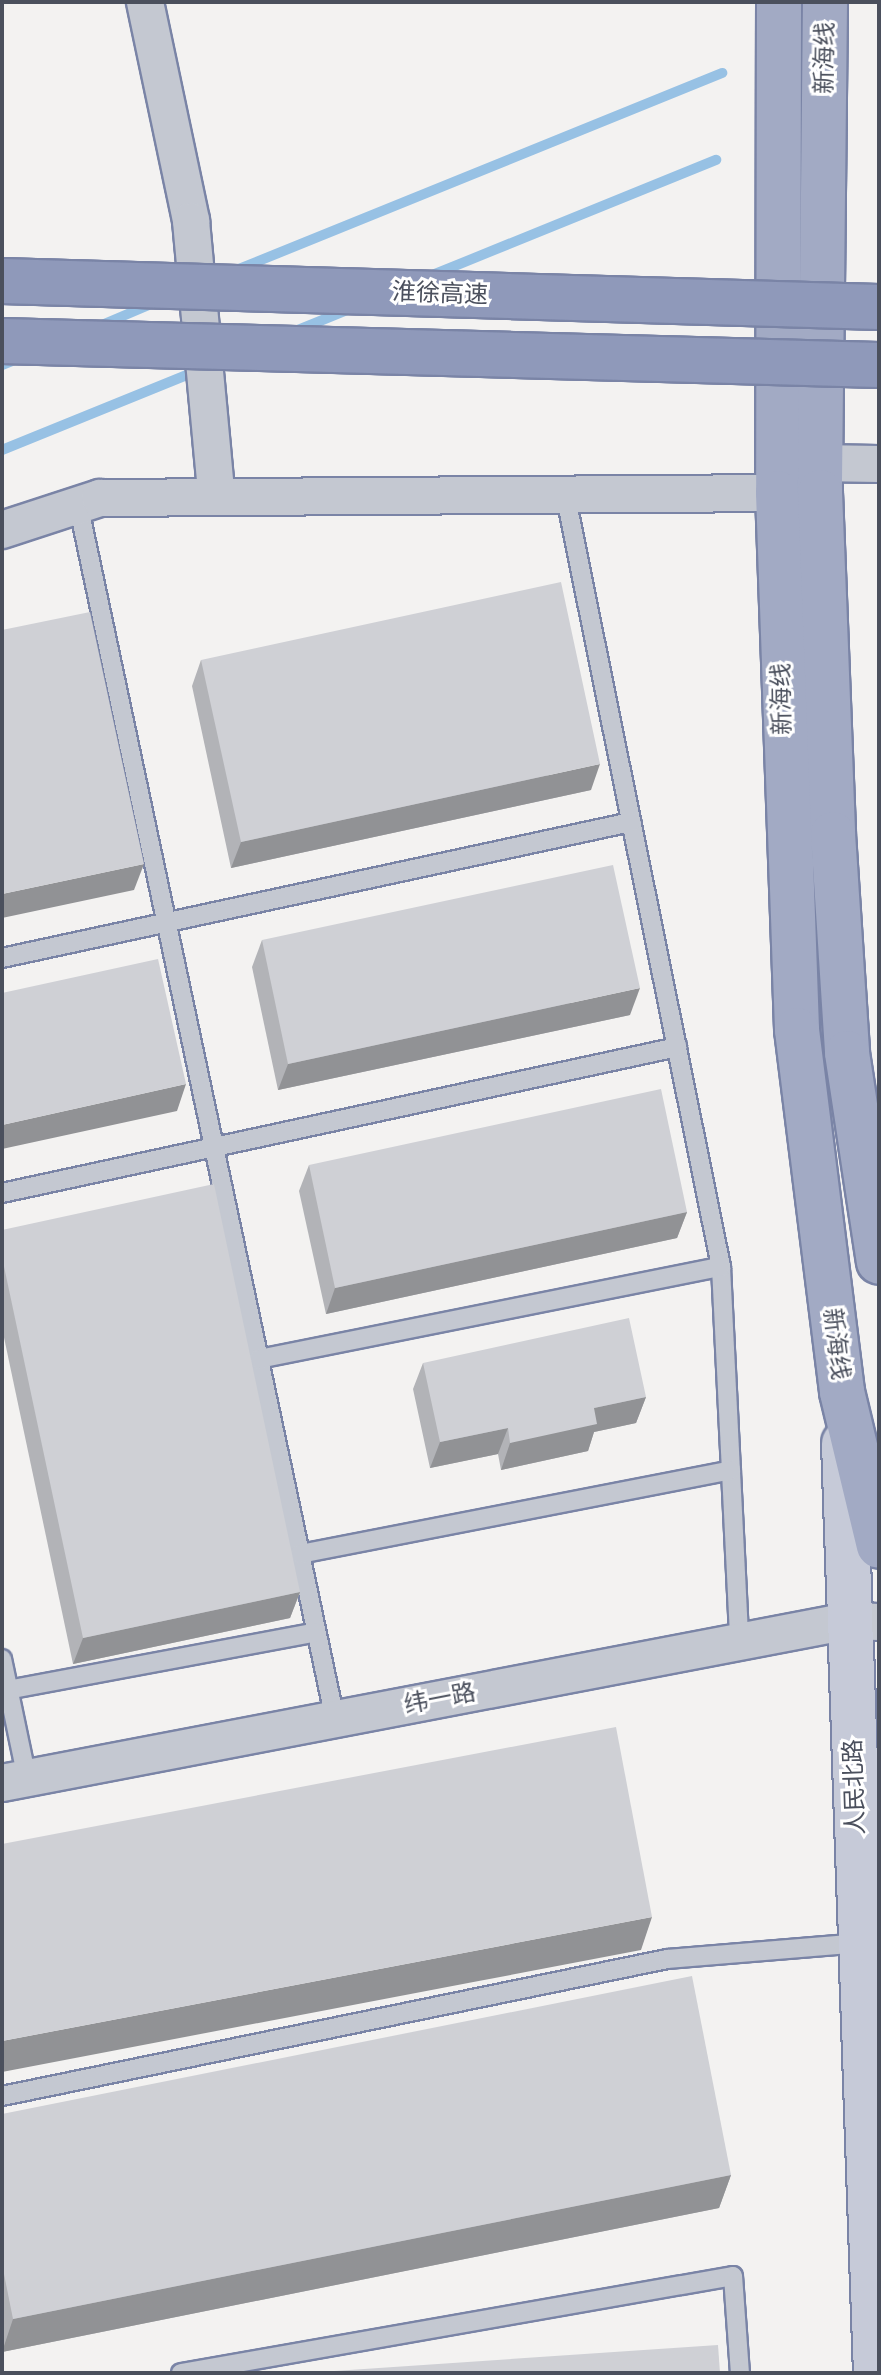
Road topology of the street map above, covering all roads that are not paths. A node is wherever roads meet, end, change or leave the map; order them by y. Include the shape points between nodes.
1 (145, 2) edge
2 (779, 2) edge
3 (825, 2) edge
4 (2, 281) edge
5 (879, 307) edge
6 (2, 341) edge
7 (879, 365) edge
8 (820, 463) junction
9 (879, 464) edge
10 (216, 493) junction
11 (565, 493) junction
12 (778, 493) junction
13 (78, 504) junction
14 (2, 530) edge
15 (631, 822) junction
16 (166, 923) junction
17 (2, 958) edge
18 (677, 1047) junction
19 (214, 1147) junction
20 (2, 1193) edge
21 (879, 1262) edge
22 (721, 1267) junction
23 (259, 1359) junction
24 (842, 1392) junction
25 (731, 1470) junction
26 (879, 1546) edge
27 (300, 1554) junction
28 (864, 1621) edge
29 (316, 1632) junction
30 (739, 1641) junction
31 (2, 1659) edge
32 (5, 1691) edge
33 (335, 1719) junction
34 (14, 1781) edge
35 (861, 1943) junction
36 (2, 2096) edge
37 (181, 2373) edge
38 (740, 2373) edge
39 (876, 2373) edge

1 - 10 street, bridge via 193,251
2 - 12 highway, 新海线
3 - 8 highway, 新海线
4 - 5 highway, 淮徐高速, bridge
6 - 7 highway, bridge
8 - 9 street
8 - 21 highway, 新海线 via 847,1053
10 - 11 street
10 - 13 street
11 - 12 street
11 - 15 lane
12 - 24 highway, 新海线 via 797,1030
13 - 14 street
13 - 16 lane
15 - 16 lane
15 - 18 lane
16 - 17 lane
16 - 19 lane
18 - 19 lane
18 - 22 lane
19 - 20 lane
19 - 23 lane
22 - 23 lane
22 - 25 lane
23 - 27 lane
24 - 26 highway, 新海线
24 - 28 main road, 人民北路
25 - 27 lane
25 - 30 lane
27 - 29 lane
28 - 30 street, 纬一路
28 - 35 main road, 人民北路
29 - 32 lane
29 - 33 lane
30 - 33 street, 纬一路
31 - 32 lane
32 - 34 lane
33 - 34 street, 纬一路
35 - 36 lane via 667,1959
35 - 39 main road, 人民北路
37 - 38 lane via 733,2276

